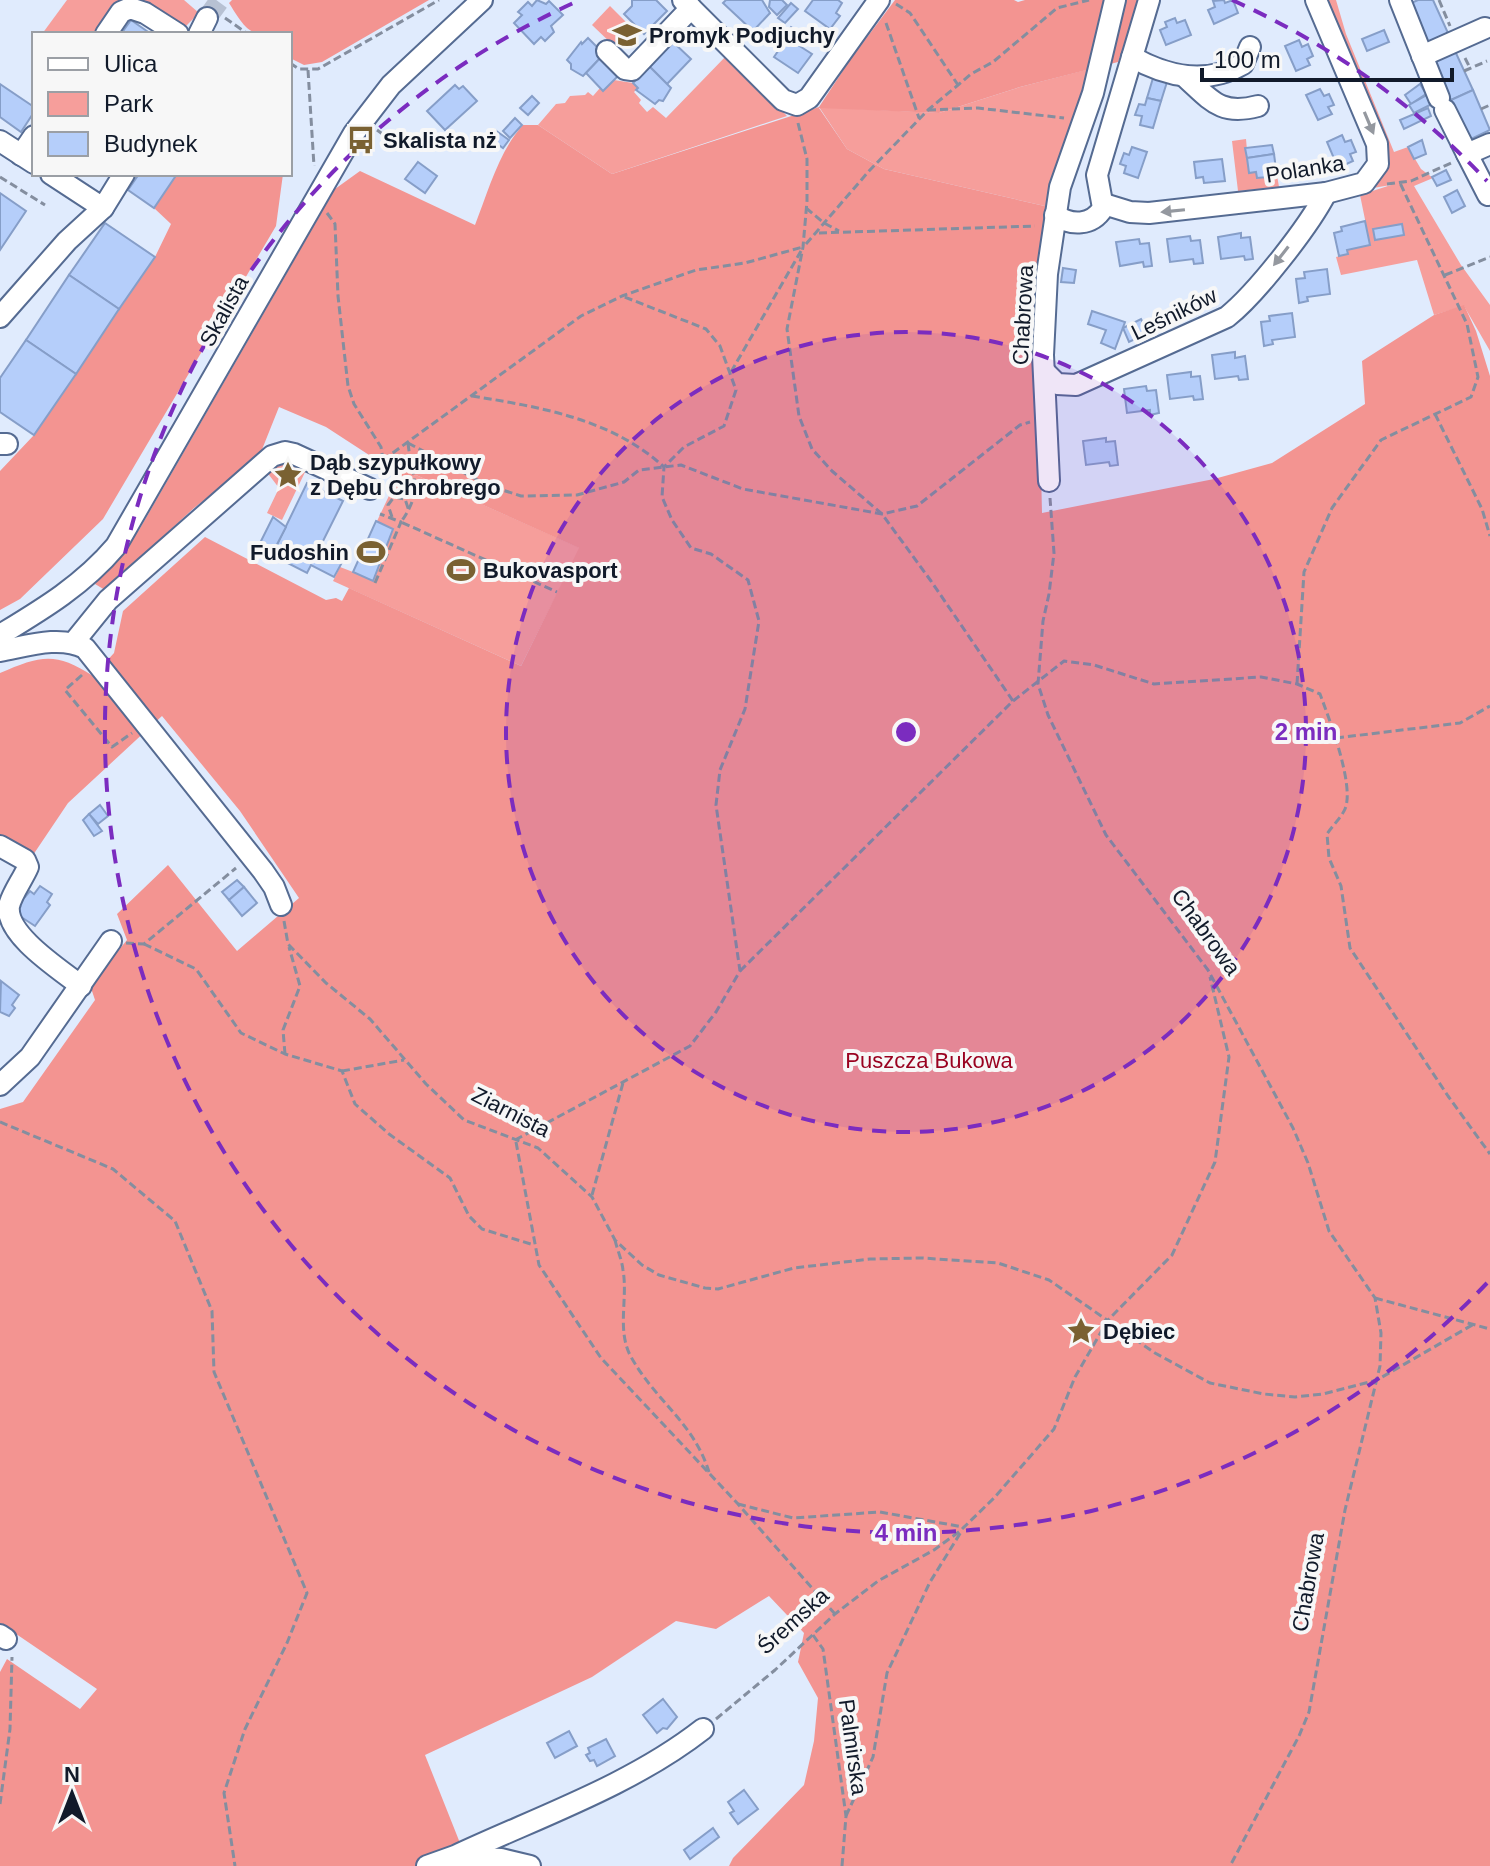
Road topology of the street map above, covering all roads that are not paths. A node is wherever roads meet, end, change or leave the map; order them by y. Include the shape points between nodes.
1 (482, 0) edge
2 (879, 0) edge
3 (1115, 0) edge
4 (1149, 0) edge
5 (1316, 0) edge
6 (1400, 0) edge
7 (687, 4) edge
8 (1485, 28) dead end
9 (107, 32) edge
10 (175, 32) edge
11 (1250, 47) dead end
12 (607, 51) dead end
13 (1422, 56) junction
14 (1132, 57) junction
15 (1184, 76) junction
16 (1258, 106) dead end
17 (0, 141) edge
18 (1490, 144) edge
19 (1467, 154) junction
20 (28, 159) edge
21 (54, 176) edge
22 (123, 176) edge
23 (1326, 193) junction
24 (1488, 195) dead end
25 (1104, 204) junction
26 (103, 208) junction
27 (1055, 219) junction
28 (0, 317) edge
29 (1044, 371) junction
30 (374, 480) road end
31 (1049, 481) road end
32 (0, 635) edge
33 (74, 642) junction
34 (0, 651) edge
35 (0, 846) edge
36 (281, 905) road end
37 (111, 941) road end
38 (81, 986) junction
39 (0, 1085) edge
40 (703, 1729) road end
41 (455, 1856) junction
42 (427, 1866) edge
43 (530, 1866) edge

1 - 32 street, Skalista via 391,85 354,133 116,546 65,595
2 - 7 street via 809,98 797,105 783,100
3 - 27 street, Chabrowa
4 - 14 street
5 -> 23 street, Polanka via 1379,153 1373,174 1364,183
6 - 13 street
7 - 12 street via 632,70
8 - 13 street
9 - 10 street via 130,8
11 - 15 street via 1238,67 1210,76
13 - 19 street
14 - 15 street
14 - 25 street via 1097,175
15 - 16 street via 1221,108
17 - 20 street
18 - 19 street
19 - 24 street
21 - 26 street
22 - 26 street
23 -> 25 street, Polanka via 1149,213
23 -> 29 street, Leśników via 1305,226 1227,317 1076,385 1057,384
25 - 27 street via 1097,216 1084,222
26 - 28 street
27 - 29 street, Chabrowa via 1047,274
29 - 31 street, Chabrowa
30 - 33 street via 294,454 272,456 108,600
33 - 34 street
33 - 36 street via 96,661 251,855
35 - 38 street via 28,867 10,902 9,917 30,946
37 - 38 street
38 - 39 street via 30,1057
40 - 41 street via 645,1769
41 - 42 street
41 - 43 street

